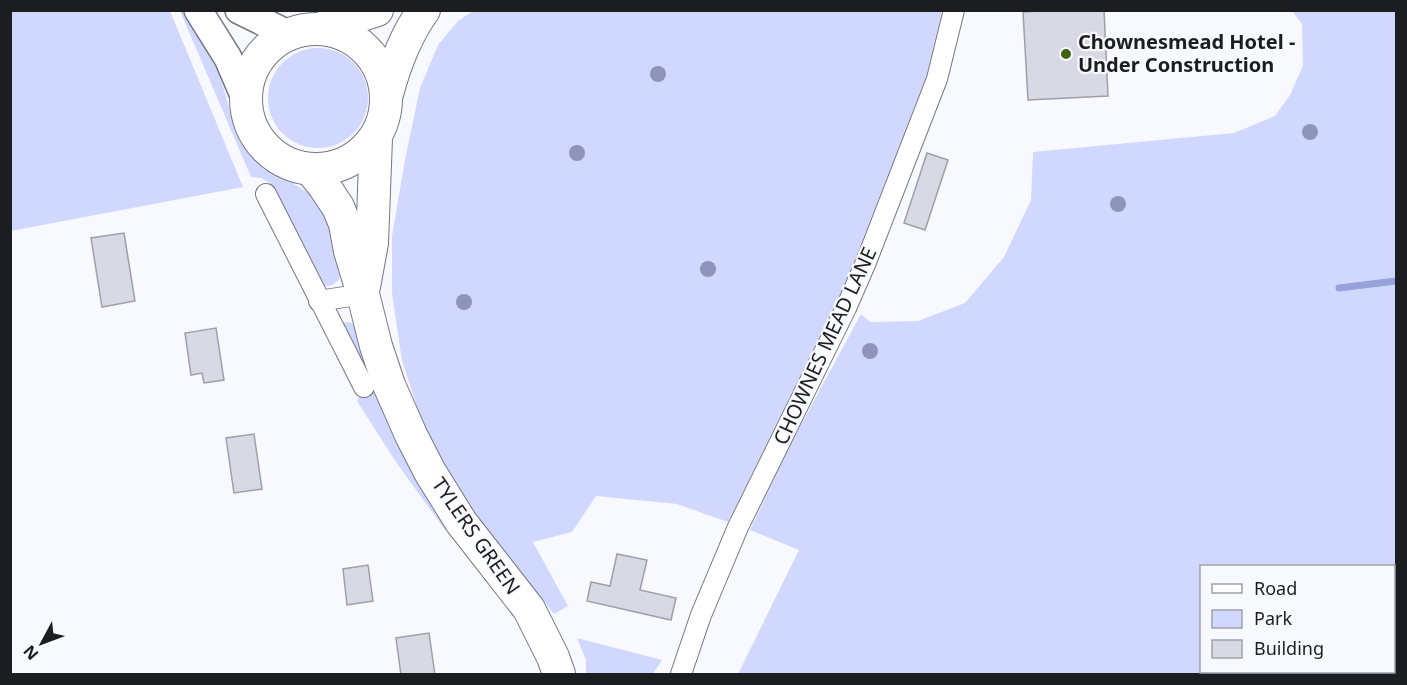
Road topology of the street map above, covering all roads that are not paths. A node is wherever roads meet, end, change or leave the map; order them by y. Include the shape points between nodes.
1 (198, 10) edge
2 (239, 10) edge
3 (377, 10) edge
4 (424, 10) edge
5 (954, 10) edge
6 (319, 29) junction
7 (288, 34) junction
8 (387, 94) junction
9 (246, 100) junction
10 (376, 138) junction
11 (311, 170) junction
12 (266, 194) dead end
13 (363, 294) junction
14 (319, 301) junction
15 (364, 387) dead end
16 (559, 675) edge
17 (681, 675) edge

1 - 9 main road via 228,58
2 - 7 main road
3 - 6 highway
4 - 8 highway via 396,60
5 - 17 street, CHOWNES MEAD LANE via 937,79 866,262 738,527
6 - 7 highway
6 - 8 highway via 339,32 372,56
7 - 9 highway via 256,61 248,80
8 - 10 highway
9 - 11 highway via 249,121 258,140 272,155
10 - 11 highway via 348,163
10 - 13 highway, TYLERS GREEN via 372,243
11 - 13 highway, TYLERS GREEN via 338,207
12 - 14 street
13 - 14 street
13 - 16 highway, TYLERS GREEN via 389,385 421,453 466,528 529,609
14 - 15 street

